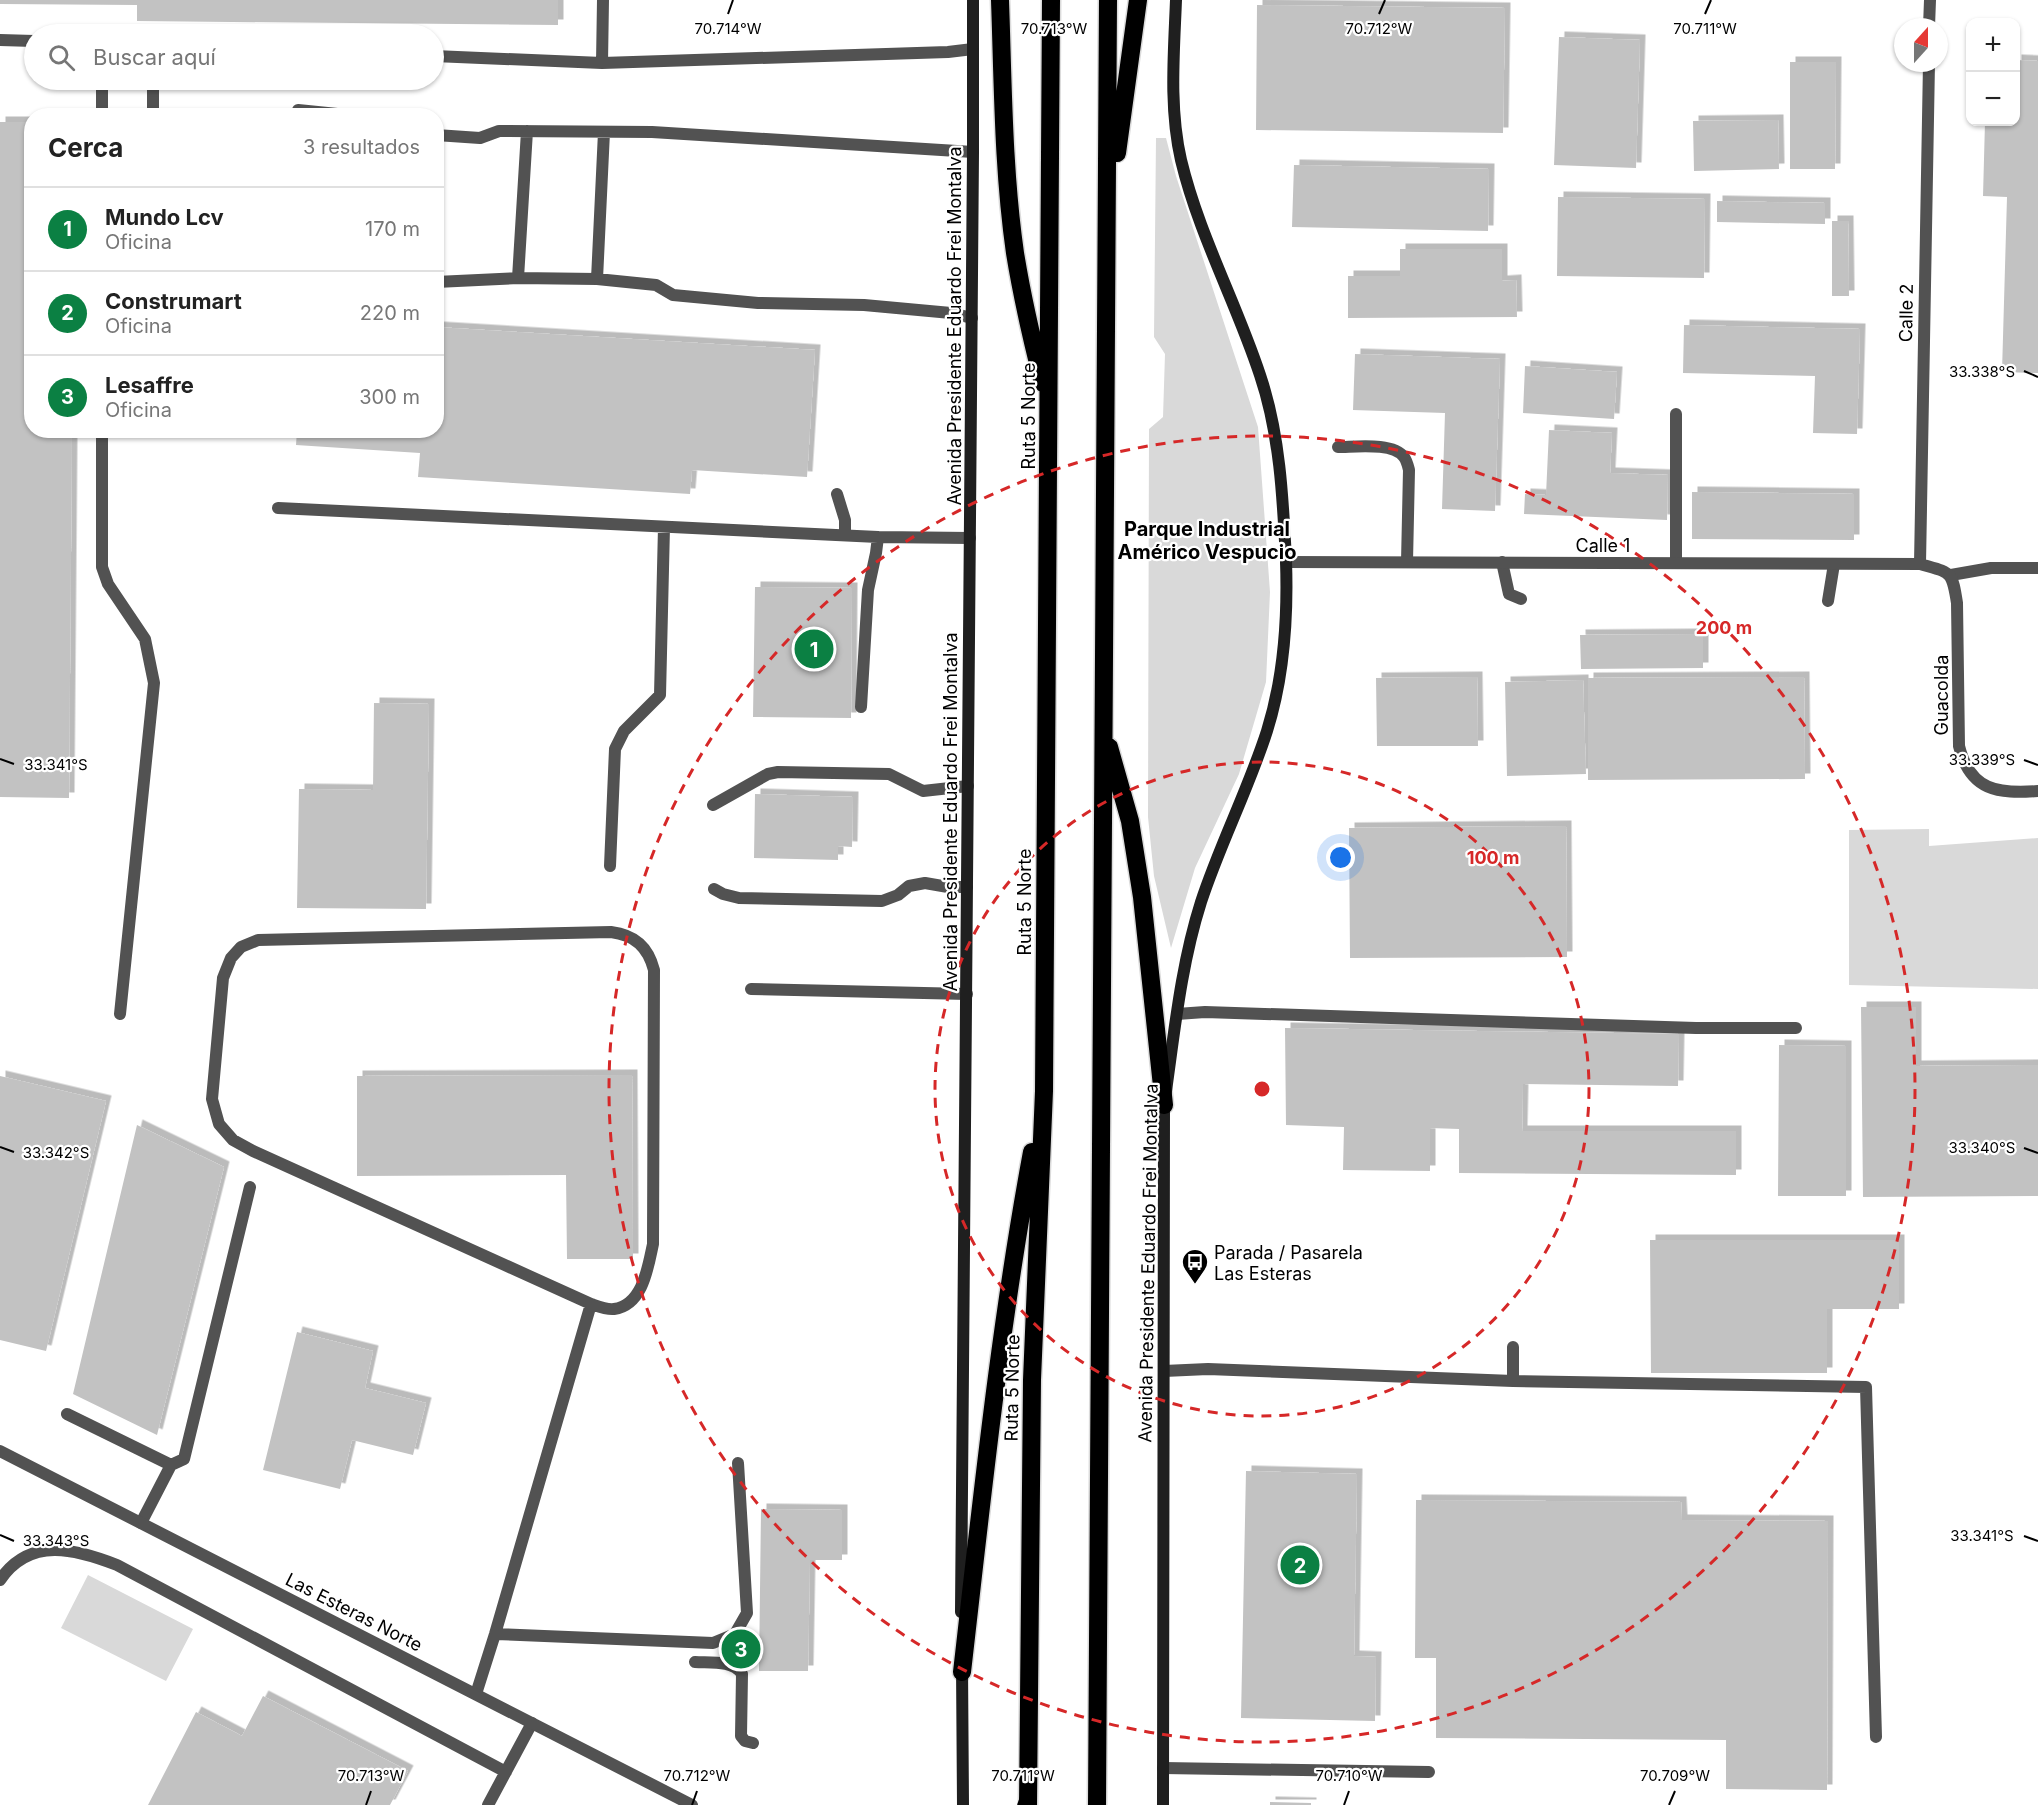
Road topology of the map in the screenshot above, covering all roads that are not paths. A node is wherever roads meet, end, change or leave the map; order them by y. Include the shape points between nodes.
1 (603, 0) edge
2 (973, 0) edge
3 (1000, 0) edge
4 (1051, 0) edge
5 (1108, 0) edge
6 (1138, 0) edge
7 (1176, 0) edge
8 (1930, 0) edge
9 (1929, 18) edge
10 (0, 40) edge
11 (24, 41) edge
12 (973, 49) junction
13 (444, 56) edge
14 (602, 63) junction
15 (1929, 72) edge
16 (102, 90) edge
17 (153, 90) edge
18 (102, 108) edge
19 (153, 108) edge
20 (527, 131) junction
21 (604, 132) junction
22 (444, 136) edge
23 (973, 152) junction
24 (1107, 226) junction
25 (518, 278) junction
26 (597, 279) junction
27 (444, 282) edge
28 (972, 318) junction
29 (1049, 408) junction
30 (1676, 414) dead end
31 (102, 438) edge
32 (1338, 447) dead end
33 (837, 494) dead end
34 (278, 508) dead end
35 (664, 527) junction
36 (845, 535) junction
37 (878, 537) junction
38 (970, 538) junction
39 (1286, 562) junction
40 (1407, 562) junction
41 (1502, 562) junction
42 (1676, 564) junction
43 (1833, 564) junction
44 (1920, 564) junction
45 (2038, 568) edge
46 (1951, 575) junction
47 (1521, 599) dead end
48 (1828, 601) dead end
49 (861, 707) dead end
50 (1104, 728) junction
51 (968, 786) junction
52 (2038, 791) edge
53 (713, 805) dead end
54 (610, 866) dead end
55 (967, 887) junction
56 (714, 889) dead end
57 (751, 989) dead end
58 (967, 994) junction
59 (120, 1014) dead end
60 (1177, 1014) junction
61 (1796, 1028) dead end
62 (1044, 1091) junction
63 (1164, 1105) junction
64 (250, 1187) dead end
65 (591, 1304) junction
66 (1513, 1347) dead end
67 (1164, 1371) junction
68 (1513, 1381) junction
69 (67, 1414) dead end
70 (0, 1451) edge
71 (738, 1463) dead end
72 (171, 1465) junction
73 (141, 1523) junction
74 (0, 1580) edge
75 (495, 1634) junction
76 (695, 1662) dead end
77 (962, 1672) junction
78 (476, 1694) junction
79 (532, 1723) junction
80 (1876, 1737) dead end
81 (753, 1743) dead end
82 (1163, 1768) junction
83 (506, 1772) junction
84 (1429, 1772) dead end
85 (488, 1805) edge
86 (692, 1805) edge
87 (963, 1805) edge
88 (1028, 1805) edge
89 (1097, 1805) edge
90 (1163, 1805) edge

1 - 14 street
2 - 12 main road, Avenida Presidente Eduardo Frei Montalva
3 - 29 highway via 1015,252
4 - 29 highway, Ruta 5 Norte
5 - 24 highway
6 - 24 highway
7 - 39 main road, Avenida Presidente Eduardo Frei Montalva via 1174,92 1181,159 1200,222 1267,398 1280,476
8 - 9 street
10 - 11 street
12 - 14 street
12 - 23 main road, Avenida Presidente Eduardo Frei Montalva
13 - 14 street
15 - 44 street, Calle 2
16 - 18 street
17 - 19 street
20 - 21 street
20 - 22 street via 499,131 480,138
20 - 25 street
21 - 23 street
21 - 26 street
23 - 28 main road, Avenida Presidente Eduardo Frei Montalva
24 - 50 highway
25 - 26 street
25 - 27 street
26 - 28 street via 656,285 673,295 758,303 864,305
28 - 38 main road, Avenida Presidente Eduardo Frei Montalva
29 - 62 highway, Ruta 5 Norte
30 - 42 street
31 - 59 street via 102,567 108,584 145,639 154,683
32 - 40 street via 1383,447 1398,451 1405,458 1409,470
33 - 36 street
34 - 35 street
35 - 36 street
35 - 54 street via 660,695 624,731 615,749
36 - 37 street
37 - 38 street
37 - 49 street via 868,590
38 - 51 main road, Avenida Presidente Eduardo Frei Montalva
39 - 40 street, Calle 1
39 - 60 main road, Avenida Presidente Eduardo Frei Montalva via 1284,640 1275,697 1258,758 1202,901
40 - 41 street, Calle 1
41 - 42 street, Calle 1
41 - 47 street via 1509,594
42 - 43 street, Calle 1
43 - 44 street, Calle 1
43 - 48 street
44 - 46 street
45 - 46 street via 1991,568
46 - 52 street, Guacolda via 1957,603 1962,758 1975,778 1992,789 2012,793
50 - 63 highway via 1130,821
50 - 89 highway
51 - 53 street via 923,791 889,774 778,772
51 - 55 main road, Avenida Presidente Eduardo Frei Montalva
55 - 56 street via 925,883 909,886 882,901 739,898
55 - 58 main road, Avenida Presidente Eduardo Frei Montalva
57 - 58 street
58 - 77 main road, Avenida Presidente Eduardo Frei Montalva
60 - 61 street
60 - 63 main road, Avenida Presidente Eduardo Frei Montalva
62 - 77 highway via 1020,1214 997,1376
62 - 88 highway, Ruta 5 Norte via 1032,1380
63 - 67 main road, Avenida Presidente Eduardo Frei Montalva
64 - 72 street via 184,1460
65 - 65 street via 613,1309 632,1301 646,1276 652,1244 654,970 641,944 622,933 611,932 258,940 241,947 231,958 223,978 212,1099 219,1124 233,1140
65 - 75 street
66 - 68 street
67 - 68 street via 1208,1369
67 - 82 main road, Avenida Presidente Eduardo Frei Montalva
68 - 80 street via 1866,1387
69 - 72 street
70 - 73 street, Las Esteras Norte
71 - 75 street via 747,1613 735,1634 713,1643
72 - 73 street
73 - 78 street, Las Esteras Norte
74 - 83 street via 25,1558 46,1550 69,1549 93,1555
75 - 78 street
76 - 81 street via 727,1664 739,1669 741,1736
77 - 87 main road, Avenida Presidente Eduardo Frei Montalva
78 - 79 street, Las Esteras Norte
79 - 83 street
79 - 86 street, Las Esteras Norte
82 - 84 street
82 - 90 main road, Avenida Presidente Eduardo Frei Montalva
83 - 85 street

